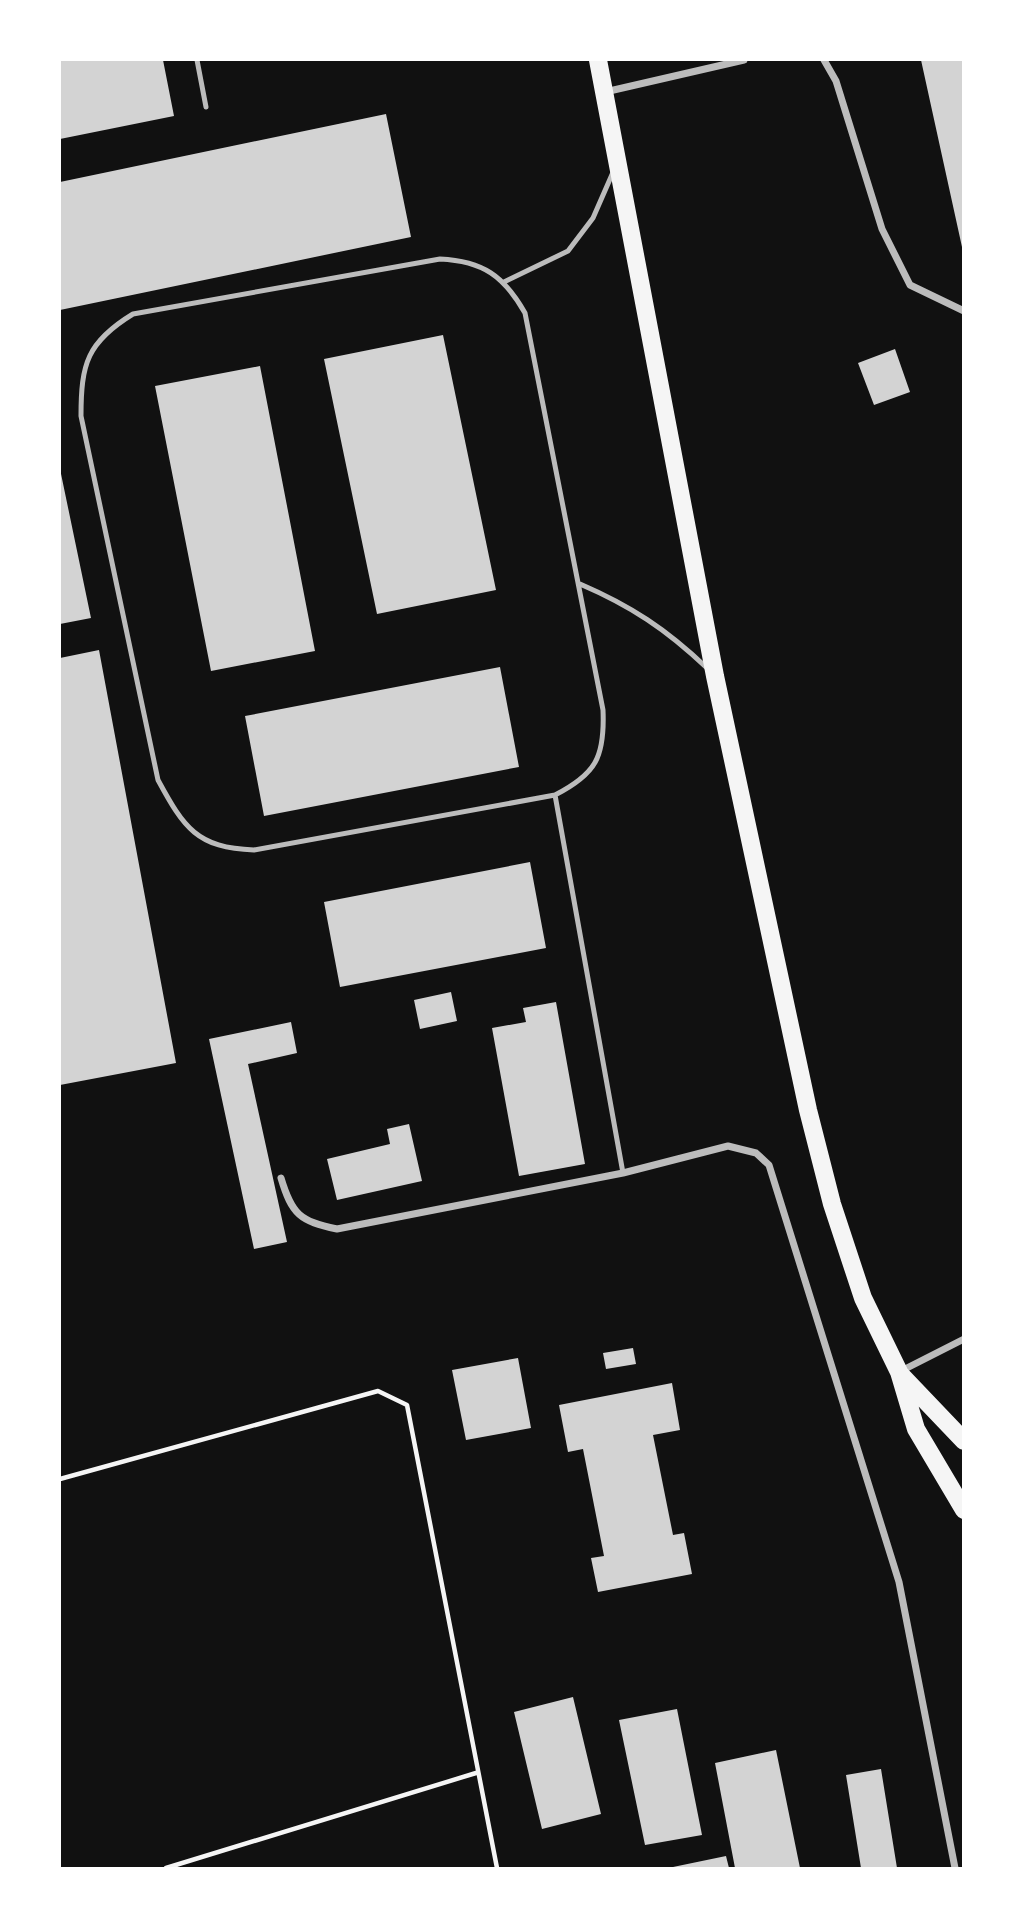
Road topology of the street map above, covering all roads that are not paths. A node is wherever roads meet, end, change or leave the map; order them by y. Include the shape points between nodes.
1 (197, 60) edge
2 (598, 60) edge
3 (744, 60) edge
4 (824, 60) edge
5 (604, 92) junction
6 (206, 107) dead end
7 (617, 163) junction
8 (503, 282) junction
9 (964, 311) edge
10 (580, 584) junction
11 (715, 676) junction
12 (555, 795) junction
13 (623, 1172) junction
14 (281, 1178) dead end
15 (964, 1339) edge
16 (898, 1372) junction
17 (964, 1441) edge
18 (964, 1510) edge
19 (955, 1868) edge

1 - 6 lane
2 - 5 main road
3 - 5 street
4 - 9 street via 836,81 882,229 910,285
5 - 7 main road
7 - 8 lane via 593,218 568,251
7 - 11 main road
8 - 10 lane via 525,313
8 - 12 lane via 467,260 440,259 133,314 107,330 91,350 81,380 81,416 158,780 176,812 198,837 225,849 254,850
10 - 11 lane via 628,605
10 - 12 lane via 604,739 596,764 579,783
11 - 16 main road via 832,1204 863,1298
12 - 13 lane
13 - 14 street via 337,1230 306,1222 288,1202
13 - 19 street via 728,1146 756,1153 769,1165 899,1582
15 - 16 street
16 - 17 main road
16 - 18 main road via 916,1429

